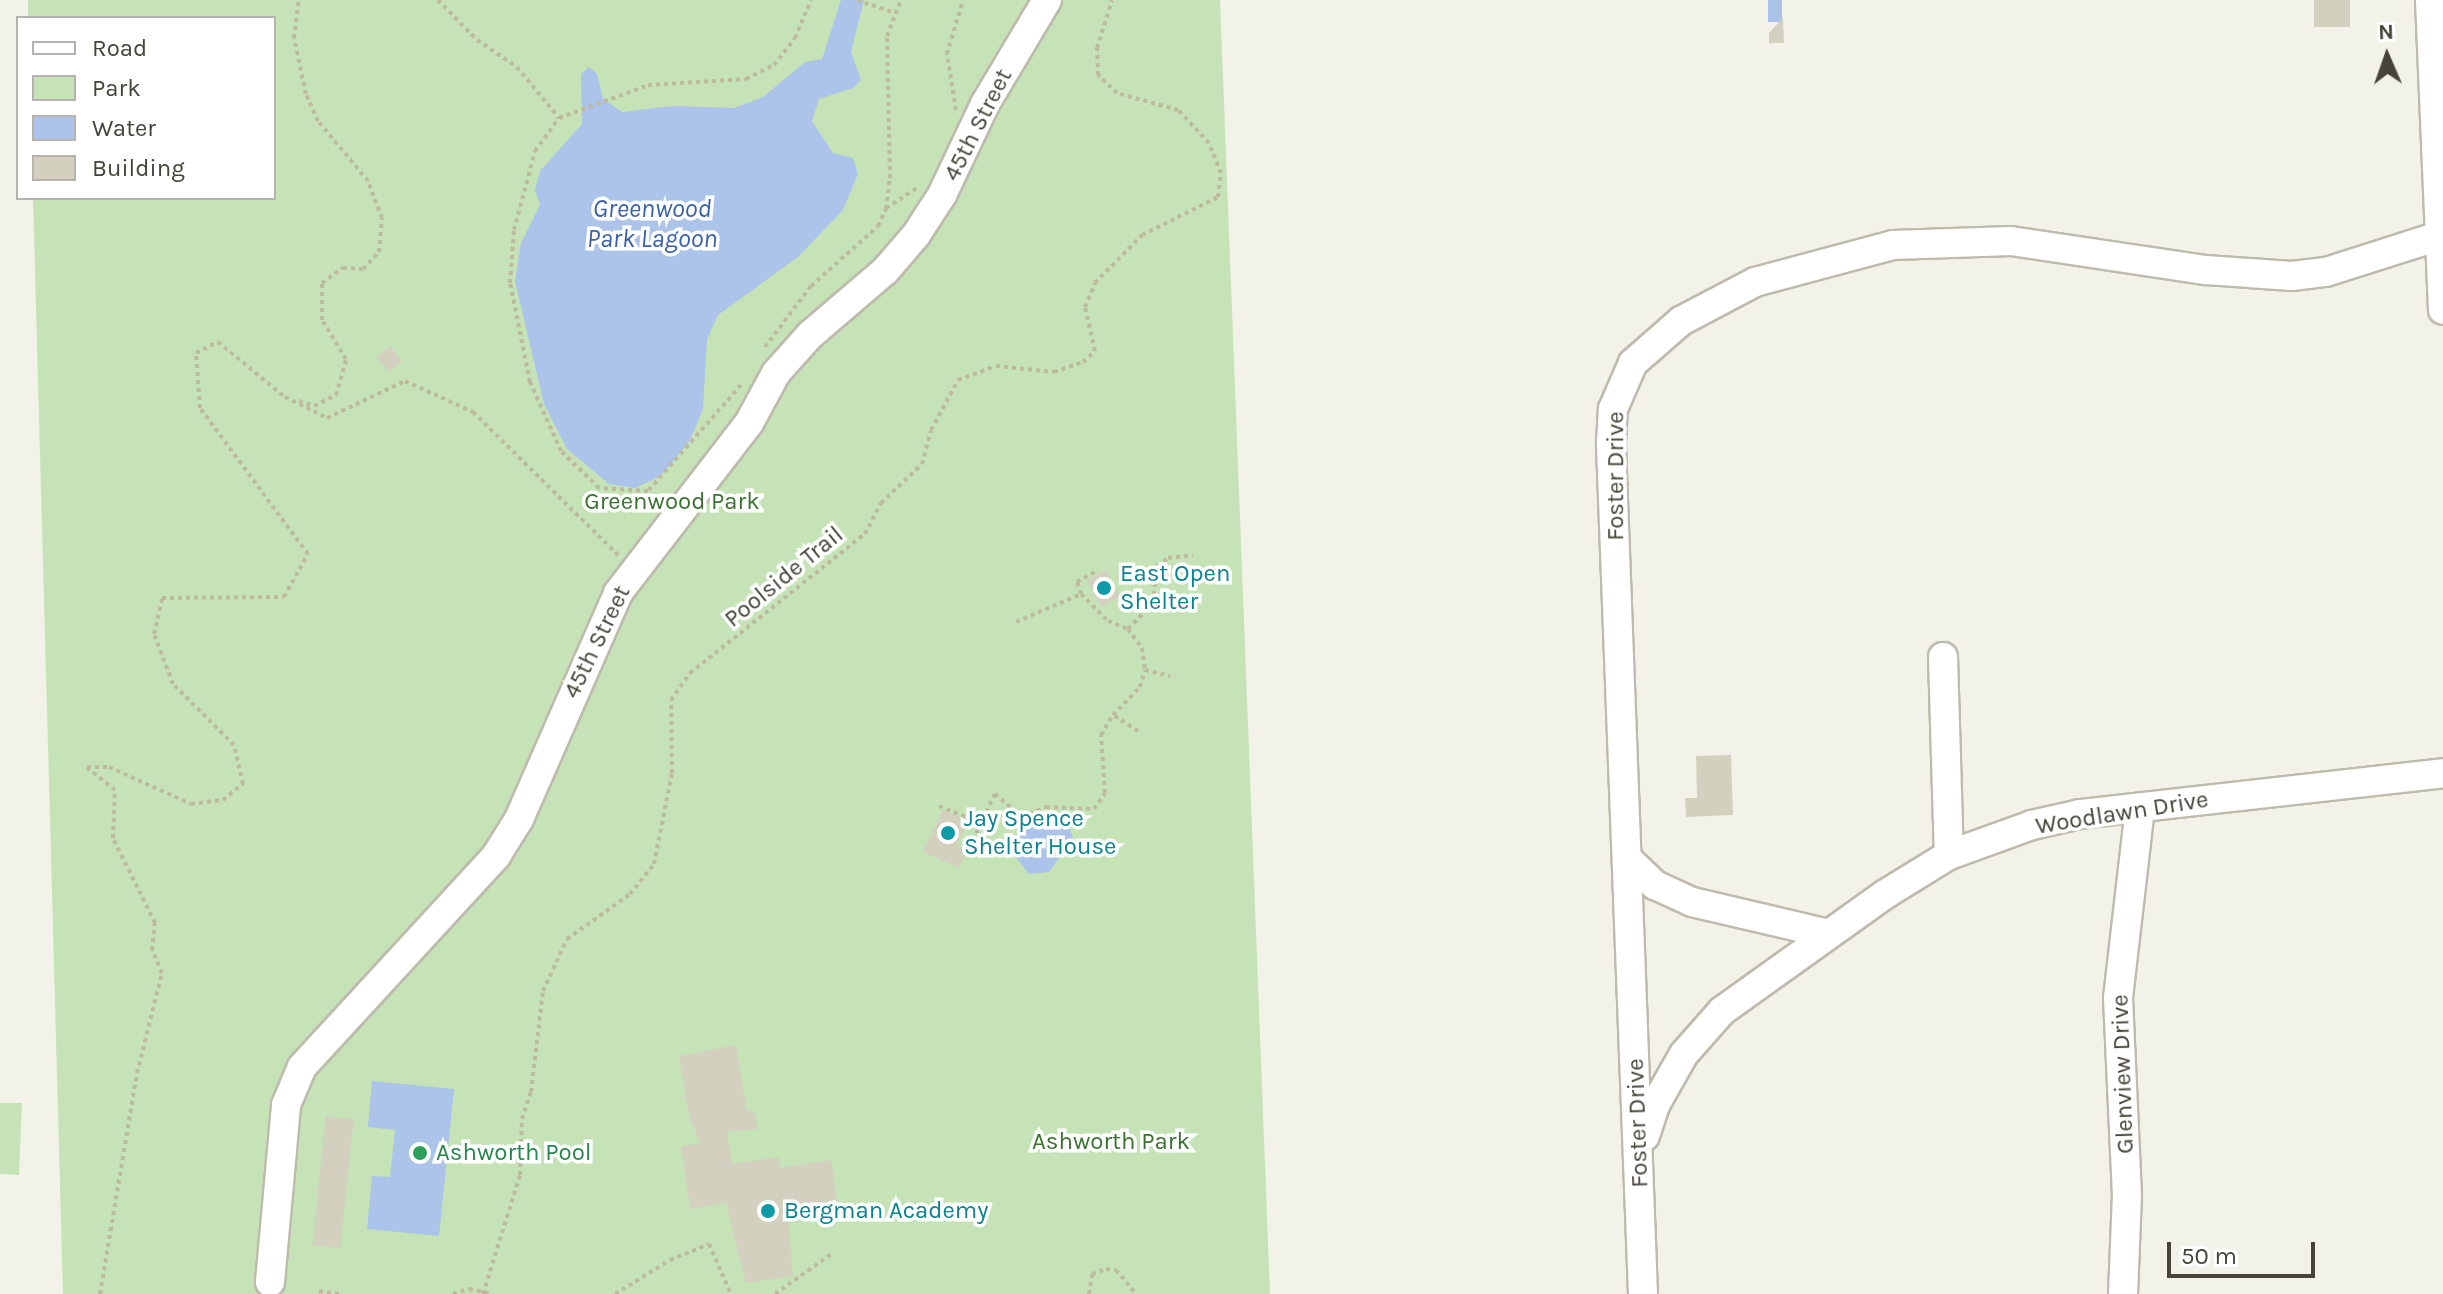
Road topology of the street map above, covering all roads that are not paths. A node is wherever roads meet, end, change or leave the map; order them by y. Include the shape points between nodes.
1 (1047, 0) edge
2 (2430, 0) edge
3 (2439, 236) junction
4 (2443, 310) edge
5 (1943, 657) dead end
6 (2443, 773) edge
7 (2140, 807) junction
8 (1949, 855) junction
9 (1630, 861) junction
10 (1828, 934) junction
11 (1639, 1154) junction
12 (270, 1282) dead end
13 (1643, 1294) edge
14 (2123, 1294) edge

1 - 12 street, 45th Street via 916,235 776,373 749,423 634,570 588,652 519,819 496,856 302,1067 286,1105
2 - 3 street
3 - 4 street
3 - 9 street, Foster Drive via 2326,272 2259,277 2011,241 1893,245 1755,282 1717,299 1649,344 1621,385 1611,444
5 - 8 street
6 - 7 street, Woodlawn Drive
7 - 8 street, Woodlawn Drive via 2032,825
7 - 14 street, Glenview Drive via 2118,998 2127,1196
8 - 10 street, Woodlawn Drive
9 - 10 street via 1655,885 1692,902
9 - 11 street, Foster Drive
10 - 11 street, Woodlawn Drive via 1722,1011 1684,1054 1655,1105
11 - 13 street, Foster Drive

